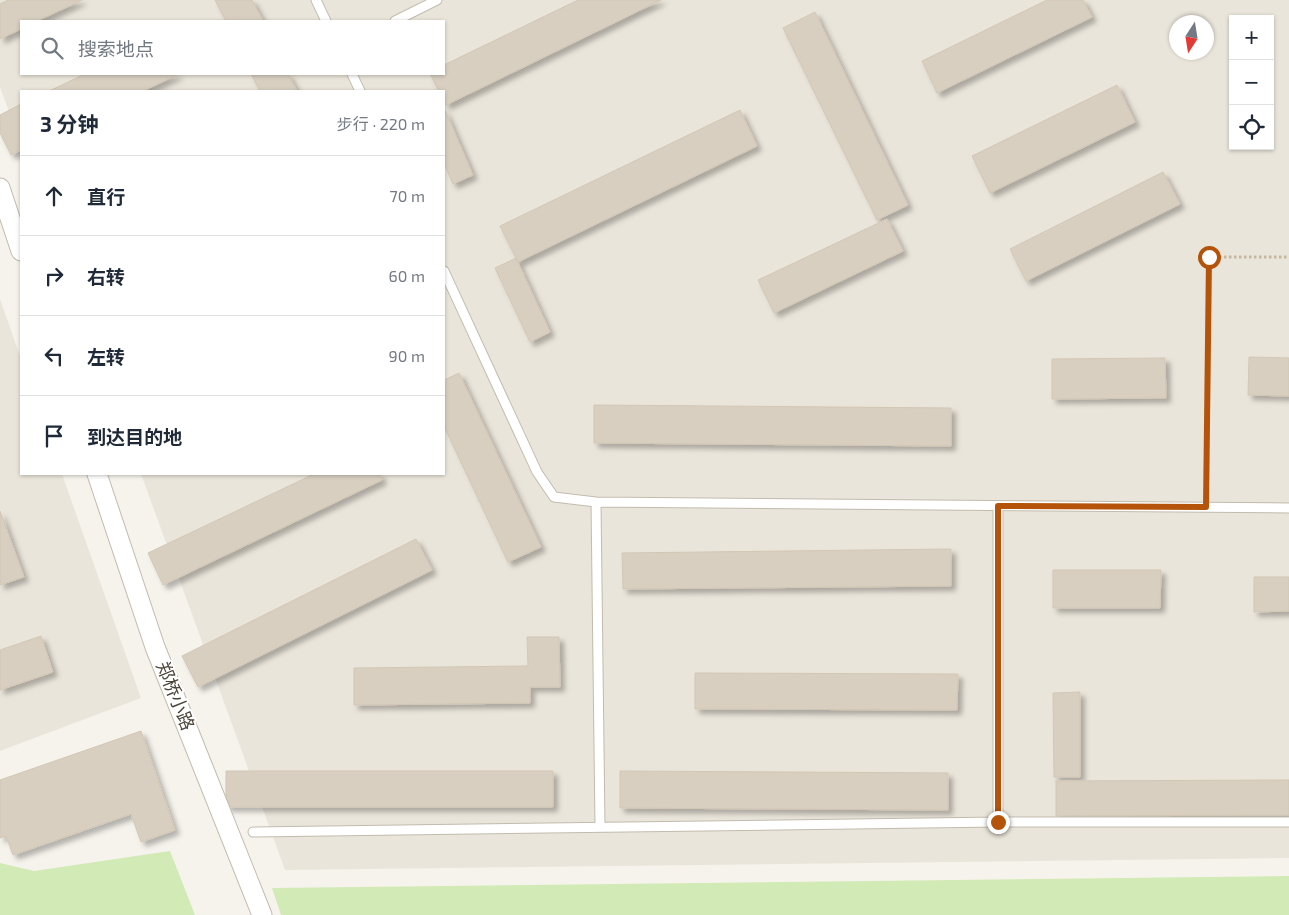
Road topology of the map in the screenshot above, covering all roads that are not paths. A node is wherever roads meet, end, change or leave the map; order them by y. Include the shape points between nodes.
1 (316, 0) edge
2 (437, 0) edge
3 (326, 20) edge
4 (397, 20) edge
5 (352, 75) edge
6 (360, 90) edge
7 (0, 188) edge
8 (20, 248) edge
9 (445, 273) edge
10 (97, 475) edge
11 (596, 502) junction
12 (998, 506) junction
13 (1289, 508) edge
14 (998, 822) junction
15 (1289, 822) edge
16 (600, 827) junction
17 (253, 832) dead end
18 (262, 915) edge

1 - 3 lane
2 - 4 lane
5 - 6 lane
7 - 8 street
9 - 11 lane via 537,472 554,497
10 - 18 street, 郑桥小路 via 156,647
11 - 12 lane
11 - 16 lane
12 - 13 lane
12 - 14 lane
14 - 15 lane
14 - 16 lane
16 - 17 lane

